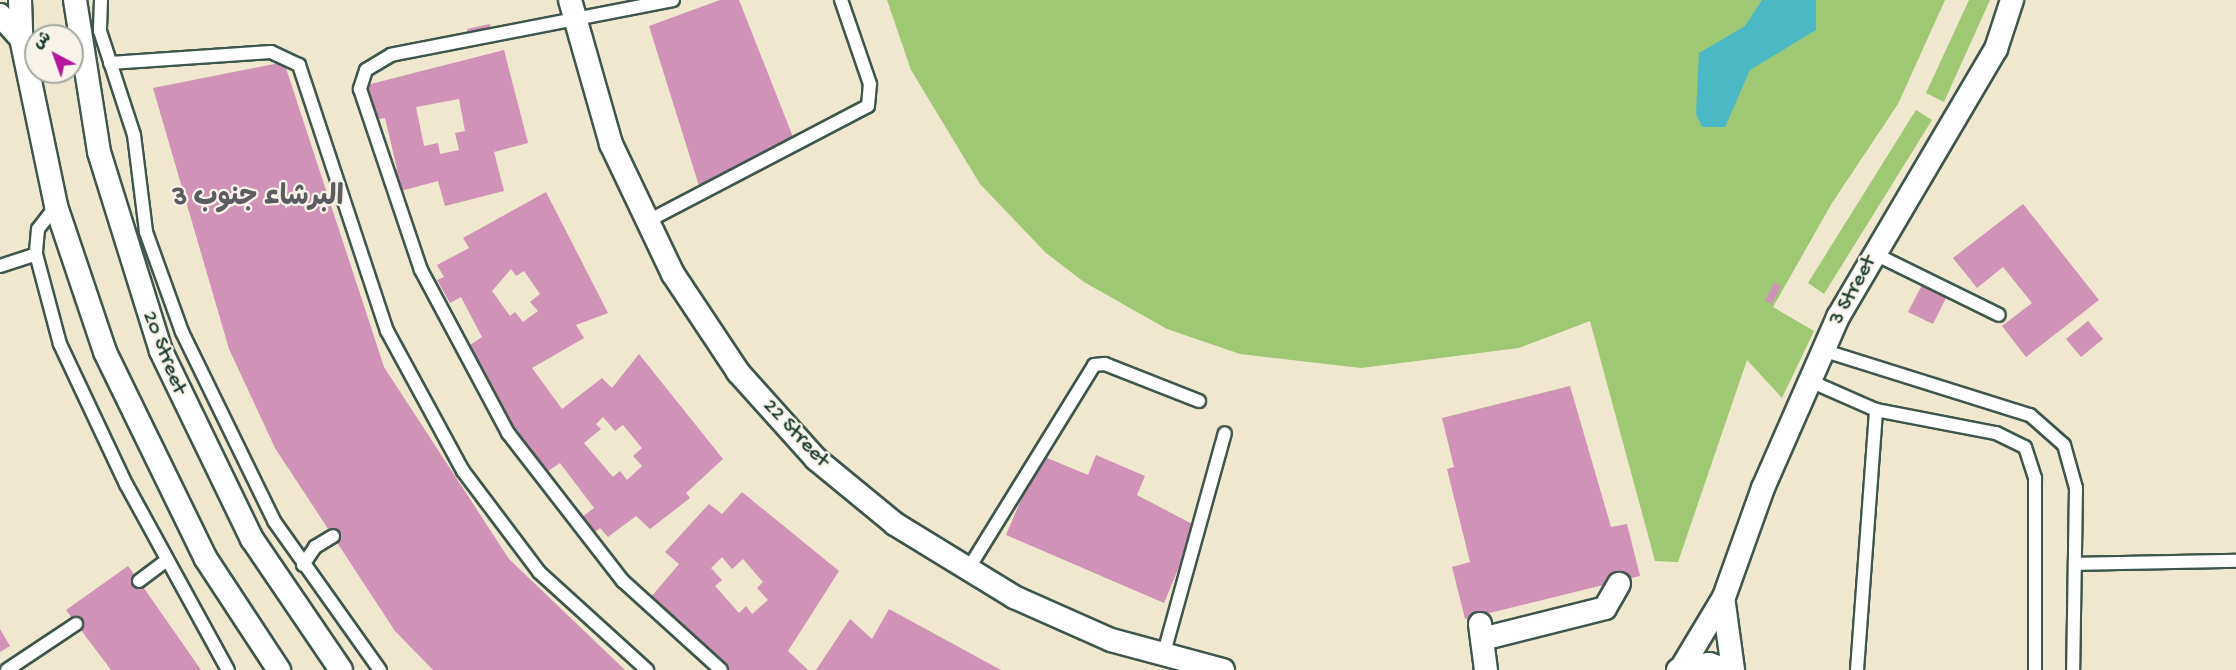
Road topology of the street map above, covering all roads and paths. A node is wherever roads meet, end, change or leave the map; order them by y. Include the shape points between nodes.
1 (20, 0) edge
2 (75, 0) edge
3 (101, 0) edge
4 (673, 0) edge
5 (841, 0) edge
6 (2012, 0) edge
7 (572, 11) edge
8 (0, 15) edge
9 (21, 38) junction
10 (110, 63) junction
11 (56, 206) junction
12 (646, 222) junction
13 (1873, 253) junction
14 (36, 254) junction
15 (0, 266) edge
16 (1999, 315) dead end
17 (1822, 350) junction
18 (1810, 381) junction
19 (1199, 401) dead end
20 (1876, 410) junction
21 (1225, 433) dead end
22 (333, 536) dead end
23 (167, 560) junction
24 (2236, 561) edge
25 (2075, 564) junction
26 (303, 565) junction
27 (967, 571) junction
28 (139, 581) dead end
29 (1619, 584) dead end
30 (1724, 597) junction
31 (76, 624) dead end
32 (1163, 656) junction
33 (1680, 669) edge
34 (7, 670) edge
35 (228, 670) edge
36 (279, 670) edge
37 (341, 670) edge
38 (380, 670) edge
39 (647, 670) edge
40 (721, 670) edge
41 (1223, 670) edge
42 (1486, 670) edge
43 (1727, 670) edge
44 (1732, 670) edge
45 (1857, 670) edge
46 (2035, 670) edge
47 (2073, 670) edge

1 - 9 street
2 - 37 street, 20 Street via 99,152 160,351 252,539
3 - 10 lane via 100,31
4 - 7 lane
5 - 12 lane via 870,84 868,106
6 - 13 street, 3 Street via 1996,49
7 - 12 street, 22 Street via 611,144
7 - 40 lane via 375,61 360,89 363,105 420,270 508,433 623,581
8 - 9 street
9 - 11 street
10 - 26 lane via 134,135 146,232 182,332 228,433
10 - 39 lane via 271,51 299,65 387,331 447,442 513,543 567,600
11 - 14 lane via 38,229
11 - 36 street via 105,352 158,468 206,559
12 - 27 street, 22 Street via 704,324 776,416 861,497
13 - 16 lane
13 - 17 street, 3 Street
14 - 15 lane
14 - 23 lane via 60,344
17 - 18 street, 3 Street
17 - 25 lane via 2030,415 2049,428 2073,465
18 - 20 lane
18 - 30 street, 3 Street
19 - 27 lane via 1106,364 1094,365
20 - 45 lane
20 - 46 lane via 1995,433 2025,447 2035,478
21 - 32 lane
22 - 26 lane via 315,548
23 - 28 lane
23 - 35 lane
24 - 25 lane
25 - 47 lane
26 - 38 lane
27 - 32 street, 22 Street via 1062,621
29 - 42 street via 1605,608 1481,632
30 - 33 street, 3 Street
30 - 44 street, 3 Street via 1723,628
31 - 34 lane
32 - 41 street, 22 Street
33 - 43 street via 1709,664

